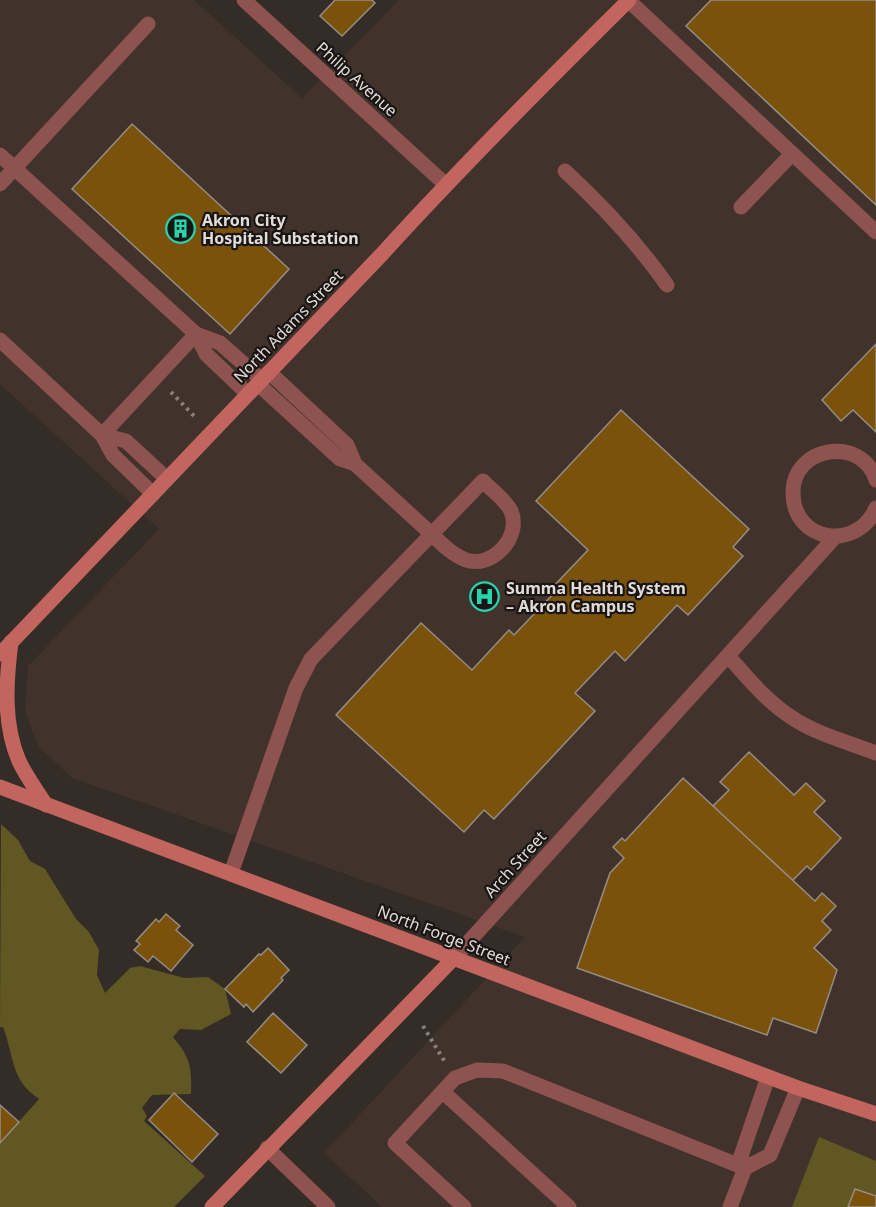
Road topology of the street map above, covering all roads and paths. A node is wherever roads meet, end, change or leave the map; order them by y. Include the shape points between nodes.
1 (244, 0) edge
2 (628, 0) edge
3 (148, 24) dead end
4 (792, 153) junction
5 (0, 155) edge
6 (15, 169) junction
7 (565, 171) dead end
8 (0, 184) edge
9 (445, 184) junction
10 (741, 207) dead end
11 (876, 232) edge
12 (667, 285) dead end
13 (196, 334) junction
14 (0, 340) edge
15 (157, 378) junction
16 (259, 382) junction
17 (202, 423) dead end
18 (102, 435) junction
19 (167, 479) junction
20 (876, 480) edge
21 (153, 494) junction
22 (876, 508) edge
23 (432, 535) junction
24 (835, 537) junction
25 (11, 642) junction
26 (0, 654) edge
27 (728, 656) junction
28 (876, 753) edge
29 (0, 787) edge
30 (46, 805) junction
31 (231, 873) junction
32 (454, 958) junction
33 (423, 1026) dead end
34 (768, 1077) junction
35 (455, 1078) junction
36 (798, 1088) junction
37 (442, 1092) junction
38 (876, 1114) edge
39 (267, 1148) junction
40 (745, 1168) junction
41 (212, 1207) edge
42 (328, 1207) edge
43 (464, 1207) edge
44 (569, 1207) edge
45 (730, 1207) edge

1 - 9 street, Philip Avenue
2 - 4 street
2 - 9 street, North Adams Street
3 - 6 street
4 - 10 street
4 - 11 street
5 - 6 street
6 - 8 street
6 - 13 street
7 - 12 street via 609,212
9 - 16 street, North Adams Street
13 - 15 street
13 - 16 street via 220,343
14 - 18 street
15 - 17 path
15 - 18 street
16 - 19 street, North Adams Street
16 - 23 street via 347,445 355,464
18 - 19 street via 126,441
18 - 21 street via 113,455
19 - 21 street, North Adams Street
20 - 24 street via 865,462 838,450 812,457 802,467 792,492 794,506 810,528
21 - 25 street, North Adams Street
22 - 24 street, Arch Street via 863,527
23 - 23 street via 483,481 510,509 515,525 497,554 483,562 452,553
23 - 31 street via 311,659 296,688
24 - 27 street, Arch Street
25 - 26 street, North Adams Street
25 - 30 street via 6,686 11,739 20,763
27 - 28 street via 769,701 791,717 816,731
27 - 32 street, Arch Street
29 - 30 street, North Forge Street
30 - 31 street, North Forge Street
31 - 32 street, North Forge Street
32 - 34 street, North Forge Street
32 - 39 street, Arch Street
33 - 35 path
34 - 36 street, North Forge Street
34 - 40 street via 741,1156
35 - 37 street
35 - 40 street via 477,1070 503,1071
36 - 38 street, North Forge Street
36 - 40 street via 770,1155
37 - 43 street via 395,1143
37 - 44 street
39 - 41 street, Arch Street
39 - 42 street
40 - 45 street

